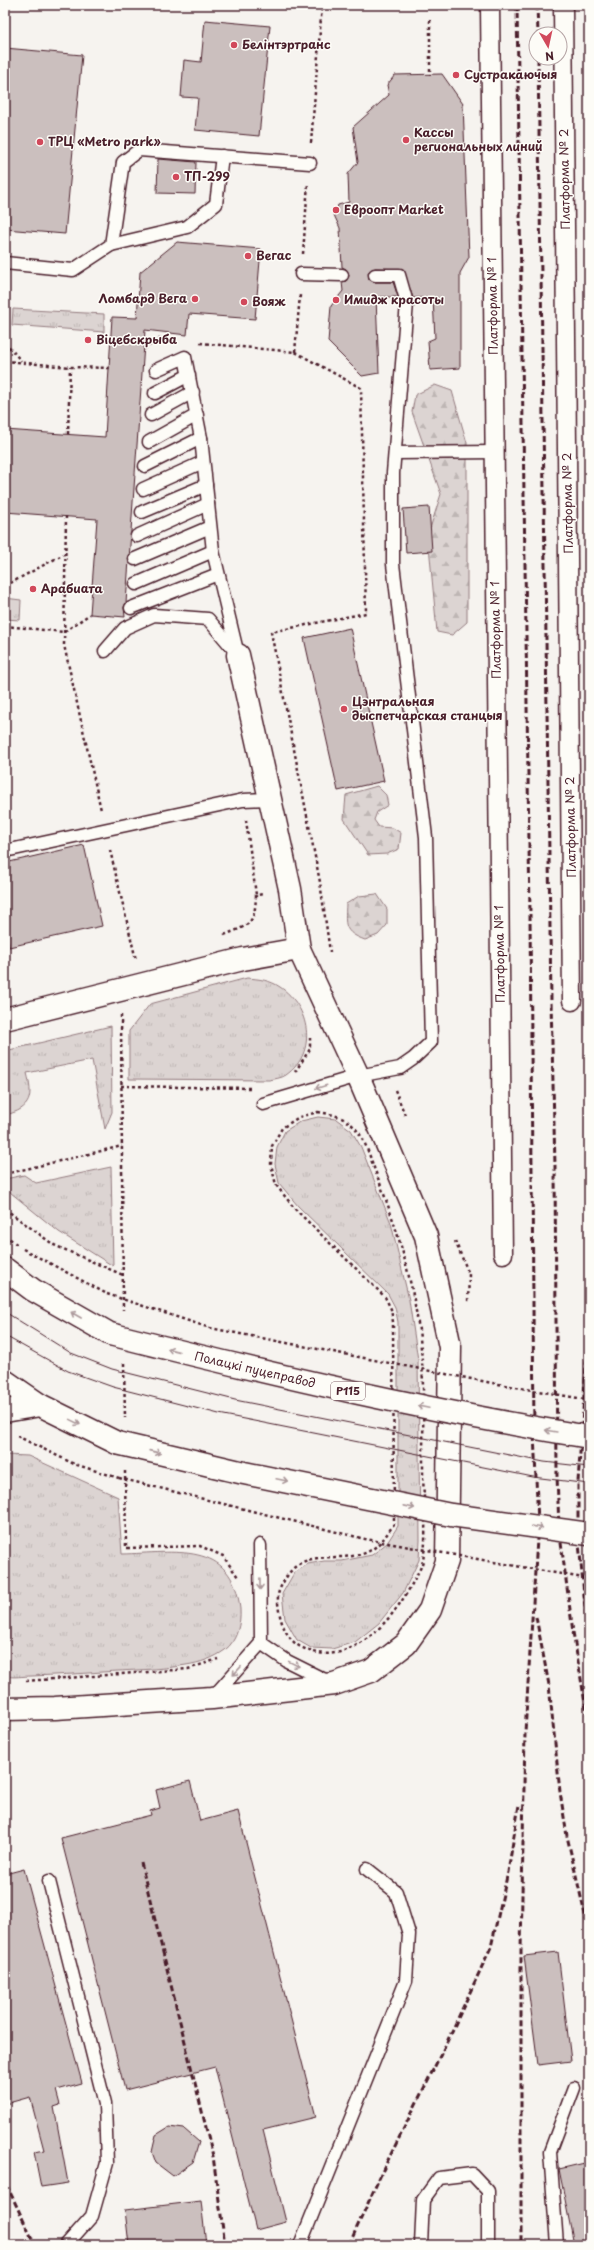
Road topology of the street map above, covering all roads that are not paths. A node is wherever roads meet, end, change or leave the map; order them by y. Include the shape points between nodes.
1 (490, 5) edge
2 (563, 5) edge
3 (222, 156) junction
4 (310, 163) dead end
5 (111, 245) junction
6 (5, 264) edge
7 (302, 274) dead end
8 (342, 275) dead end
9 (375, 275) dead end
10 (156, 370) dead end
11 (189, 375) junction
12 (193, 392) junction
13 (155, 393) dead end
14 (151, 415) dead end
15 (197, 415) junction
16 (201, 438) junction
17 (149, 442) dead end
18 (495, 452) junction
19 (395, 453) junction
20 (203, 462) junction
21 (145, 466) dead end
22 (206, 485) junction
23 (143, 489) dead end
24 (208, 504) junction
25 (142, 512) dead end
26 (210, 527) junction
27 (137, 536) dead end
28 (213, 551) junction
29 (135, 560) dead end
30 (218, 574) junction
31 (136, 584) dead end
32 (131, 608) dead end
33 (105, 650) dead end
34 (238, 655) junction
35 (270, 798) junction
36 (5, 851) edge
37 (299, 949) junction
38 (572, 1001) dead end
39 (5, 1019) edge
40 (358, 1076) junction
41 (263, 1104) dead end
42 (503, 1254) dead end
43 (5, 1269) edge
44 (5, 1381) edge
45 (40, 1405) junction
46 (5, 1411) edge
47 (589, 1437) edge
48 (589, 1534) edge
49 (260, 1545) dead end
50 (261, 1643) junction
51 (334, 1684) junction
52 (212, 1698) junction
53 (5, 1708) edge
54 (367, 1869) dead end
55 (49, 1881) dead end
56 (574, 2088) dead end
57 (66, 2245) edge
58 (300, 2245) edge
59 (421, 2245) edge
60 (488, 2245) edge
61 (557, 2245) edge

1 - 18 street, Платформа № 1
2 - 38 street, Платформа № 2
3 - 4 lane
3 - 5 lane via 216,204 187,227
3 - 5 lane via 139,150 123,162
5 - 6 lane via 73,270
7 - 8 lane
9 - 19 lane via 398,275 407,302
10 - 11 lane via 185,357
11 - 12 lane
11 - 13 lane
12 - 14 lane
12 - 15 lane
15 - 16 lane
15 - 17 lane
16 - 20 lane
16 - 21 lane
18 - 19 lane
18 - 42 street, Платформа № 1
19 - 40 lane via 393,564 426,837 430,1042 400,1068
20 - 22 lane
20 - 23 lane
22 - 24 lane
22 - 25 lane
24 - 26 lane
24 - 27 lane
26 - 28 lane
26 - 29 lane
28 - 30 lane
28 - 31 lane
30 - 32 lane
30 - 34 lane
33 - 34 lane via 125,628 154,615 208,619
34 - 35 main road
35 - 36 lane via 243,800
35 - 37 main road via 290,889
37 - 39 main road via 244,959
37 - 40 main road
40 -> 41 lane
40 - 51 main road via 426,1236 450,1347 446,1561 430,1610 406,1644 371,1671
47 -> 43 main road, Полацкі пуцеправод / Р115, bridge via 480,1420 288,1378 110,1334 33,1290
44 - 45 main road
45 - 46 main road
45 -> 48 main road, bridge via 117,1443 244,1473 451,1515
49 -> 50 lane
50 -> 51 lane via 286,1661
50 -> 52 lane
51 - 52 main road
52 - 53 main road via 55,1708
54 - 58 lane via 396,1892 409,1934 406,1981
55 - 57 lane via 105,2104 107,2163 92,2216
56 - 61 lane via 550,2152
59 - 60 lane via 423,2200 439,2178 472,2174 488,2190

